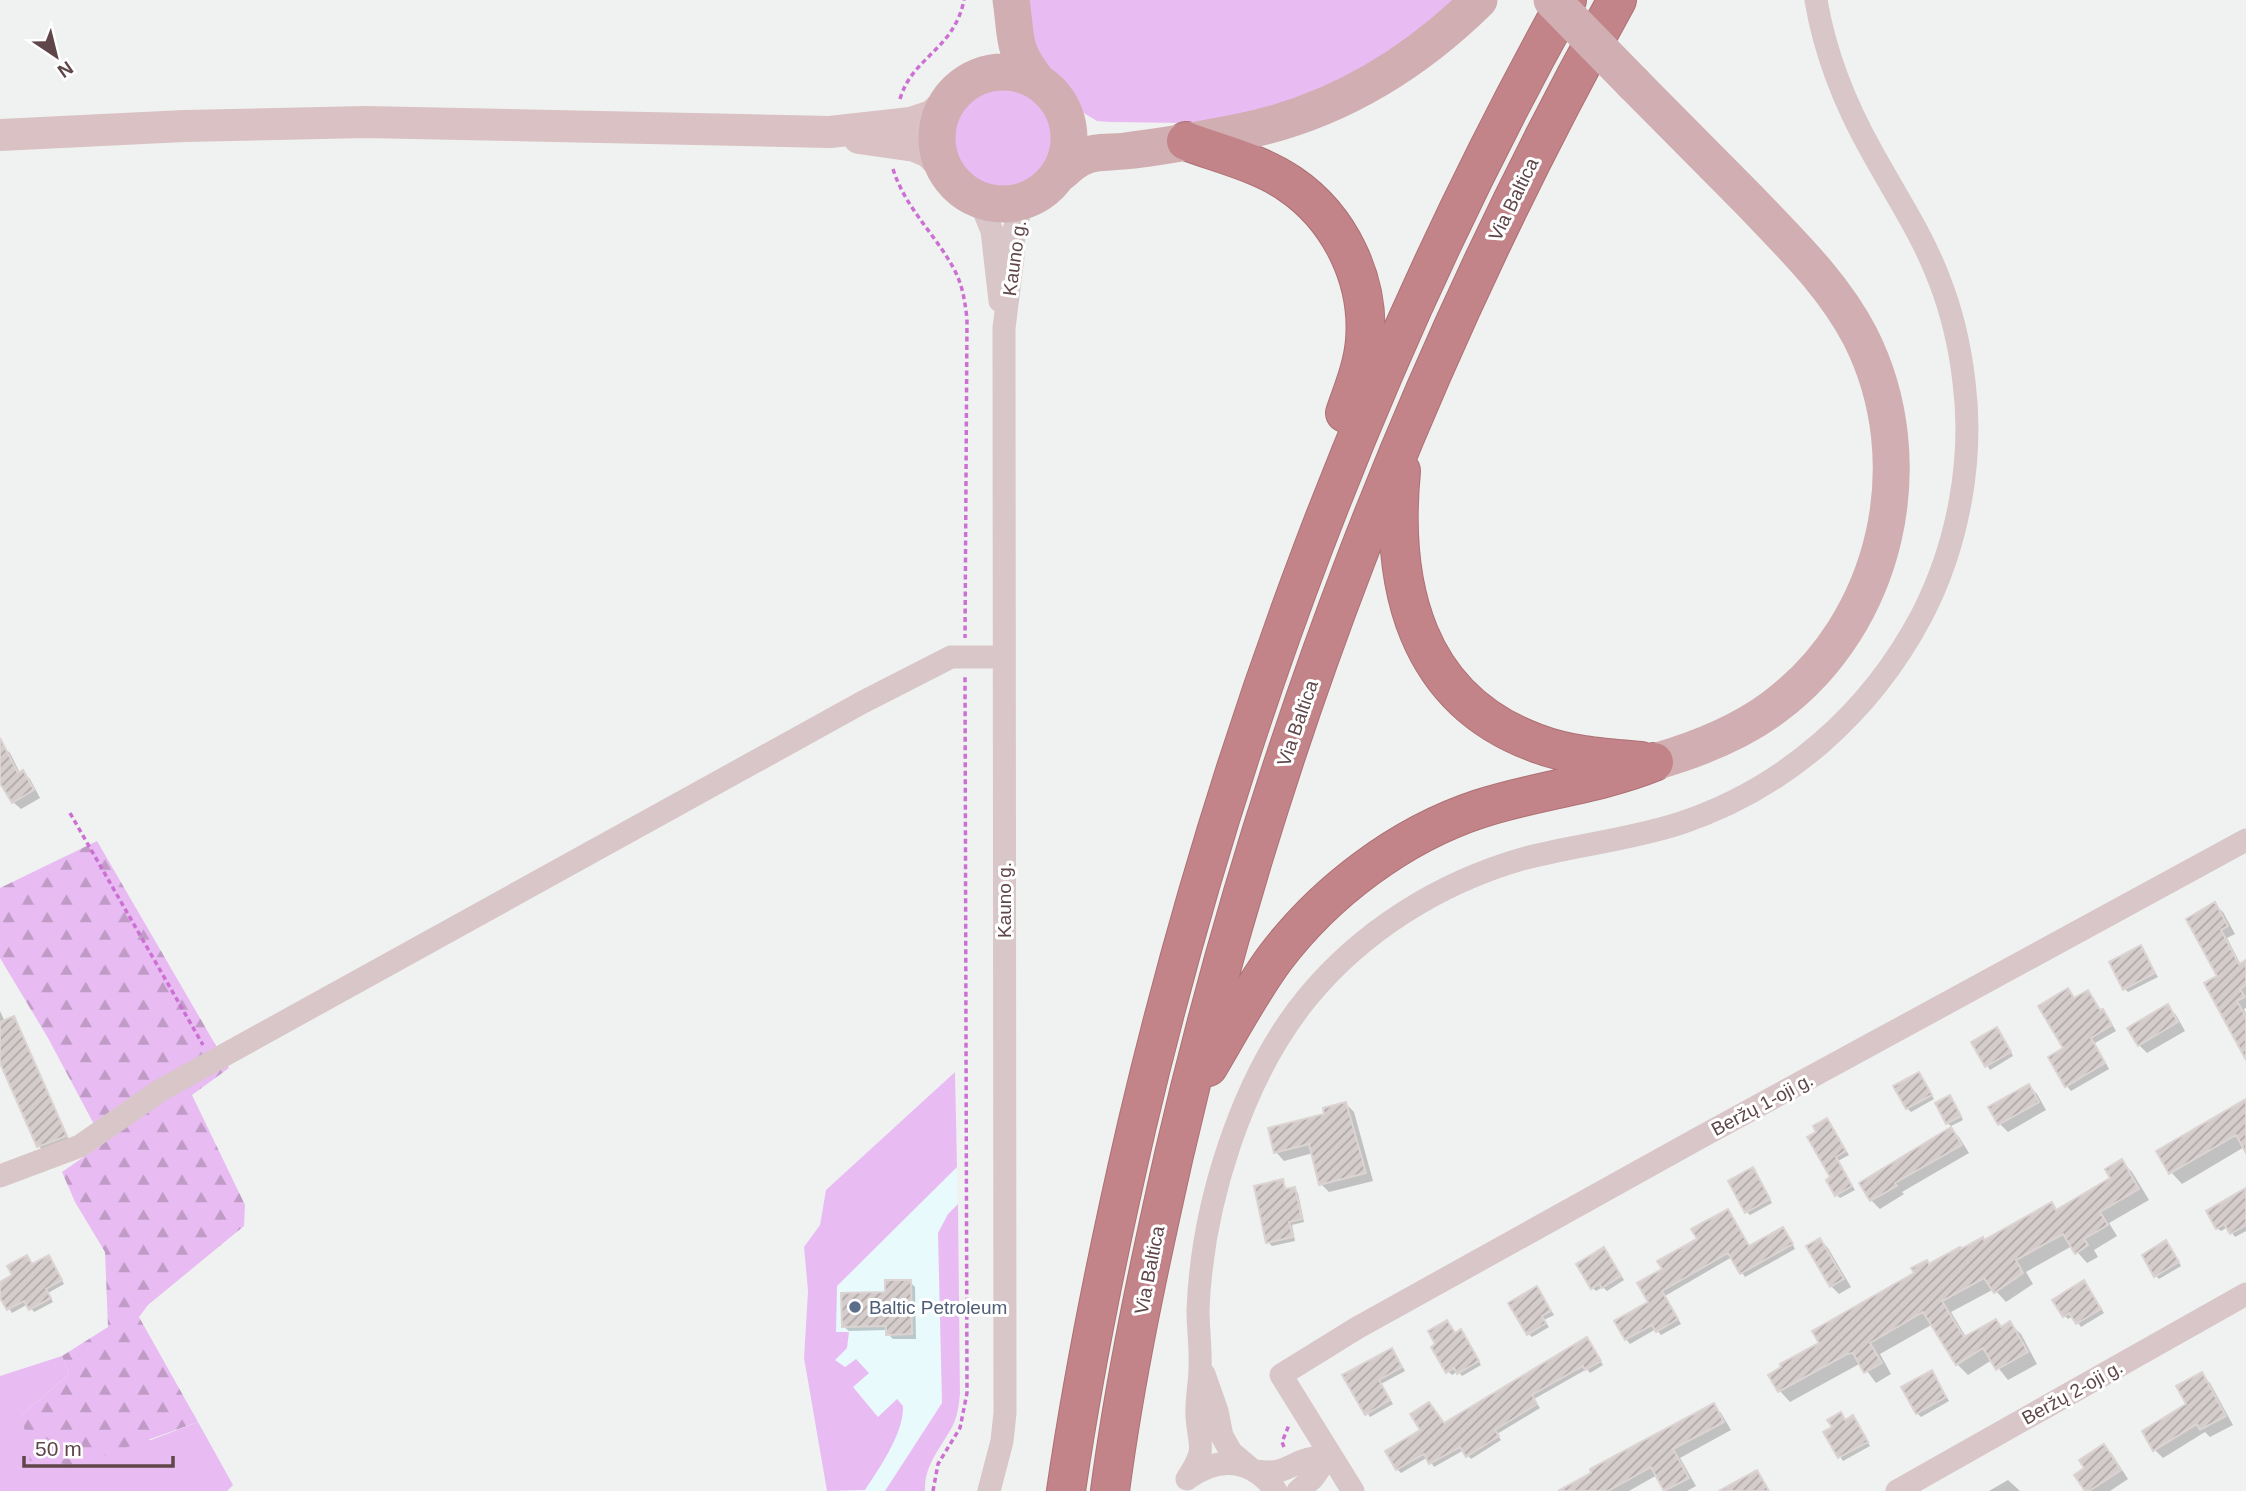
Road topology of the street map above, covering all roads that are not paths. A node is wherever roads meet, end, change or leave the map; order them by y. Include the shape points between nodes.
1 (997, 0) edge
2 (1011, 0) edge
3 (1479, 0) edge
4 (1552, 0) edge
5 (1567, 0) edge
6 (1617, 0) edge
7 (1816, 0) edge
8 (960, 90) junction
9 (1049, 94) junction
10 (895, 134) junction
11 (0, 135) edge
12 (1186, 141) junction
13 (943, 167) junction
14 (1047, 185) junction
15 (970, 196) junction
16 (1004, 328) junction
17 (1404, 440) junction
18 (1277, 647) junction
19 (1004, 657) junction
20 (1654, 762) junction
21 (2246, 840) edge
22 (1186, 1105) junction
23 (0, 1176) edge
24 (2246, 1293) edge
25 (1201, 1364) junction
26 (1329, 1455) junction
27 (1253, 1469) junction
28 (992, 1481) edge
29 (1183, 1485) edge
30 (981, 1491) edge
31 (1066, 1491) edge
32 (1110, 1491) edge
33 (1276, 1491) edge
34 (1298, 1491) edge
35 (1353, 1491) edge
36 (1897, 1491) edge

1 - 8 main road via 994,48 987,65
2 - 9 main road via 1015,43 1023,63
3 - 12 main road via 1408,62 1342,100 1275,124
4 - 20 main road, bridge via 1826,283 1860,337 1873,368 1885,407 1892,459 1889,512 1880,555 1854,615 1818,667 1747,725 1687,753
5 - 18 highway via 1499,130 1378,388
6 - 17 highway, Via Baltica via 1498,228
7 - 25 street via 1836,79 1930,256 1958,341 1966,411 1962,487 1929,600 1867,699 1782,774 1684,822 1522,859 1446,888 1387,924 1332,970 1300,1007 1265,1060 1234,1130 1203,1264 1198,1311
8 - 9 main road via 994,73 1016,74
8 - 10 main road via 932,116
8 - 13 main road via 941,116 937,134
9 - 12 main road via 1078,123 1095,130
9 - 14 main road via 1067,122 1069,141 1066,159
10 - 11 main road via 365,122
10 - 13 main road via 929,152
12 - 14 main road via 1101,151 1078,159
12 - 18 highway via 1290,183 1334,228 1359,282 1365,341 1357,379 1298,550
13 - 15 main road
14 - 15 main road via 1021,202 986,202
14 - 16 street, Kauno g. via 1020,212 1014,230
15 - 16 street, Kauno g. via 984,211 992,231
16 - 19 street, Kauno g.
17 - 20 highway via 1398,498 1401,573 1416,627 1438,667 1483,714 1536,743 1594,757
17 - 22 highway, Via Baltica via 1285,759
18 - 31 highway via 1199,888 1155,1047 1115,1220
19 - 23 street via 951,657 863,702 161,1090 80,1146
19 - 28 street, Kauno g. via 1005,1413
20 - 22 highway via 1622,775 1475,810 1367,868 1310,918 1276,958
21 - 26 street, Beržų 1-oji g. via 1699,1138 1281,1375
22 - 32 highway, Via Baltica via 1152,1252
24 - 36 street, Beržų 2-oji g.
25 - 27 street via 1222,1436 1231,1452
25 - 29 street via 1197,1416 1202,1444 1199,1460
26 - 27 street via 1273,1474
26 - 34 street
26 - 35 street
27 - 29 street via 1217,1464 1201,1469
27 - 33 street
28 - 30 street

